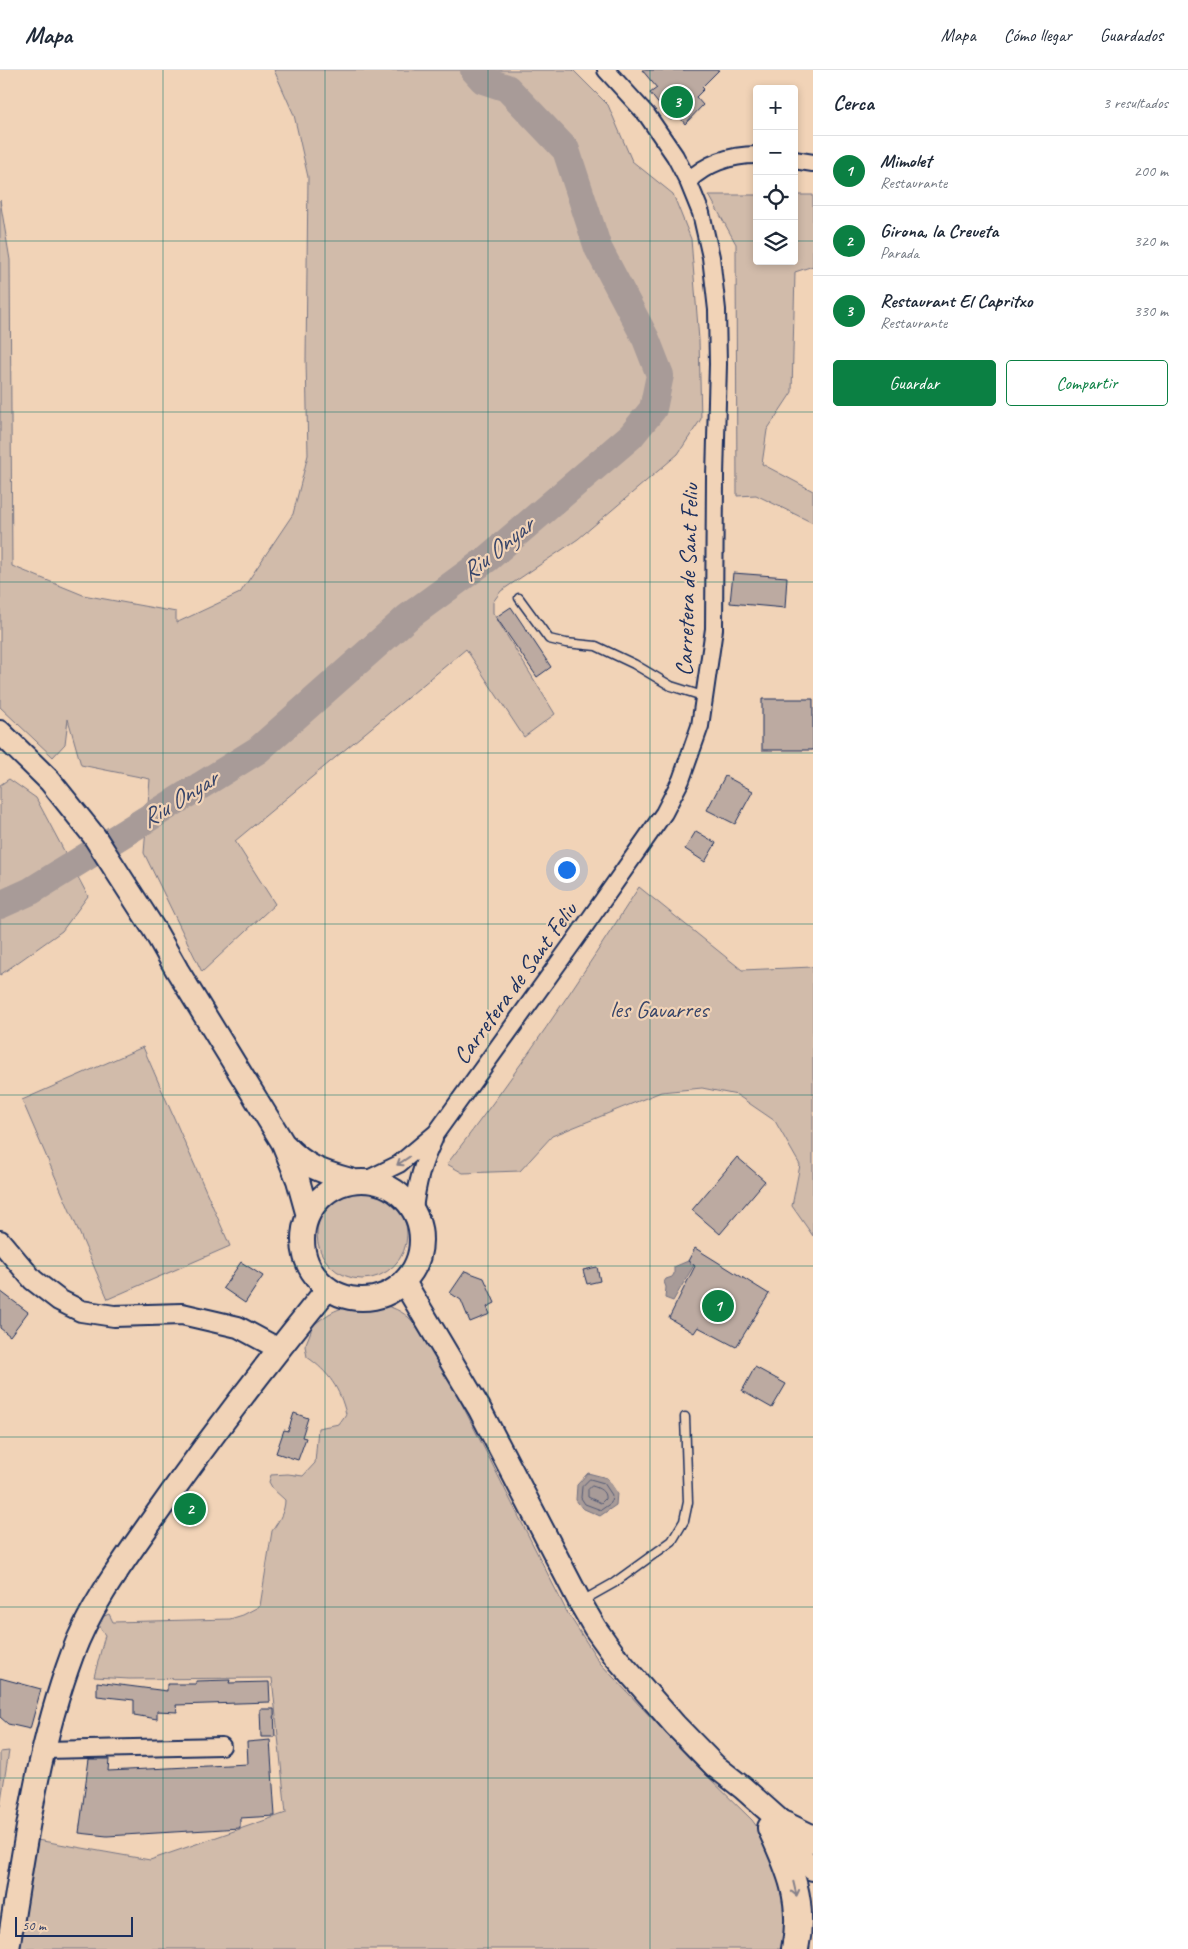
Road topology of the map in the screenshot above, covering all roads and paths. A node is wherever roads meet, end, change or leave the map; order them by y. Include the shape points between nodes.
1 (606, 70) edge
2 (753, 155) edge
3 (798, 161) edge
4 (813, 163) edge
5 (688, 181) junction
6 (519, 598) dead end
7 (706, 697) junction
8 (0, 732) edge
9 (436, 1133) junction
10 (283, 1143) junction
11 (359, 1181) junction
12 (414, 1210) junction
13 (308, 1216) junction
14 (0, 1242) edge
15 (404, 1282) junction
16 (328, 1288) junction
17 (279, 1349) junction
18 (685, 1417) dead end
19 (580, 1602) junction
20 (222, 1746) dead end
21 (45, 1750) junction
22 (778, 1826) junction
23 (813, 1839) edge
24 (813, 1851) edge
25 (813, 1868) edge
26 (8, 1949) edge
27 (796, 1949) edge

1 - 5 street, Carretera de Sant Feliu via 647,115
2 - 5 street via 712,163
3 - 4 street
5 - 7 street, Carretera de Sant Feliu via 706,233 717,310 714,630
6 - 7 lane via 549,639 596,646 671,686
7 - 9 street, Carretera de Sant Feliu via 688,762 664,813
8 - 10 main road via 66,800 120,875
9 -> 11 street, Carretera de Sant Feliu via 399,1164
9 - 12 street, Carretera de Sant Feliu via 417,1182
10 - 11 main road via 316,1170
10 - 13 main road
11 - 12 main road via 383,1184
11 - 13 main road via 326,1193
12 - 15 main road via 421,1229 421,1249 415,1267
13 - 16 main road via 303,1236 305,1256 314,1274
14 - 17 street via 33,1280 59,1300 81,1311 114,1316 182,1314 238,1327
15 - 16 main road via 389,1292 362,1299 344,1296
15 - 19 main road via 479,1408
16 - 17 main road
17 - 21 main road via 176,1485 118,1568 91,1614 72,1654
18 - 19 lane via 688,1502 684,1521 672,1541 614,1583
19 - 22 main road via 595,1628 642,1689
20 - 21 street
21 - 26 main road via 33,1799
22 - 23 highway
22 - 24 main road
22 - 25 main road
22 -> 27 highway via 797,1898

